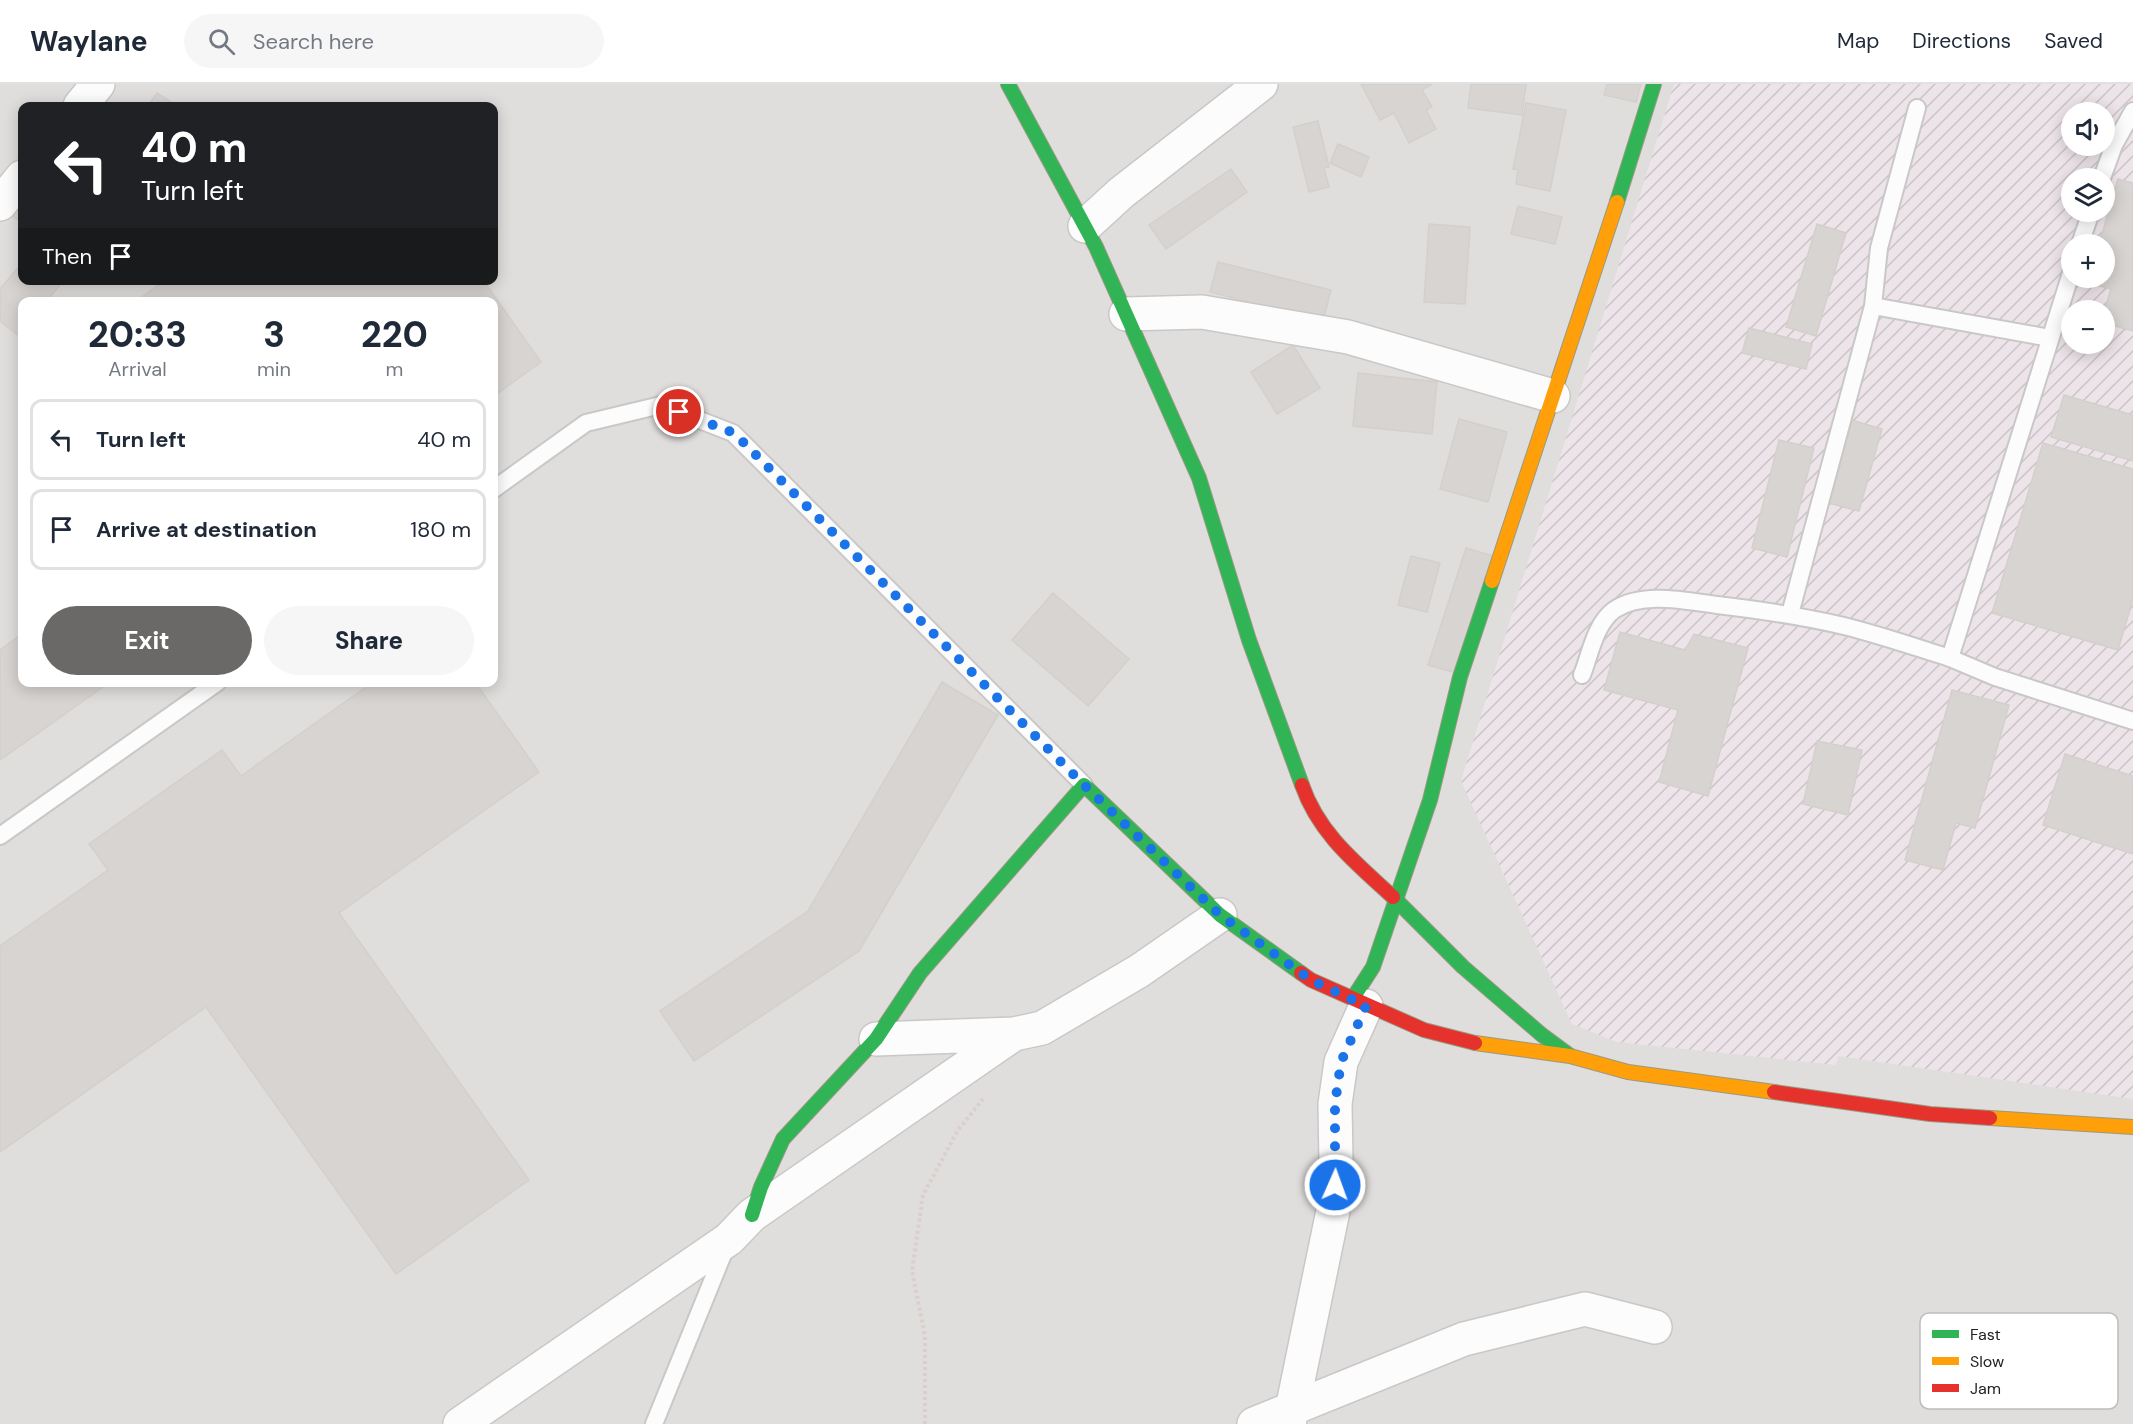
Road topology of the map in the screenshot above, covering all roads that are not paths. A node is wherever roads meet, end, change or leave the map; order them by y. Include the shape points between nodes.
1 (98, 84) edge
2 (1008, 84) edge
3 (1261, 84) edge
4 (1654, 84) edge
5 (83, 102) edge
6 (1917, 108) dead end
7 (2133, 111) edge
8 (2106, 168) edge
9 (18, 182) edge
10 (0, 204) edge
11 (1085, 226) junction
12 (2066, 288) edge
13 (1873, 306) junction
14 (1126, 314) junction
15 (2050, 338) junction
16 (1553, 396) junction
17 (498, 486) edge
18 (1790, 614) junction
19 (1950, 658) junction
20 (1582, 675) dead end
21 (211, 687) edge
22 (2133, 721) edge
23 (1084, 785) junction
24 (0, 836) edge
25 (1396, 900) junction
26 (1220, 915) junction
27 (1359, 1002) junction
28 (1014, 1034) junction
29 (876, 1039) junction
30 (1570, 1056) junction
31 (2133, 1127) edge
32 (752, 1215) junction
33 (729, 1239) junction
34 (1655, 1326) dead end
35 (1291, 1417) edge
36 (460, 1424) edge
37 (654, 1424) edge
38 (1254, 1424) edge

1 - 5 street
2 - 11 street
3 - 11 street via 1121,193
4 - 16 street
6 - 13 lane via 1879,248
7 - 8 lane
9 - 10 street
11 - 14 street
12 - 15 lane
13 - 15 lane
13 - 18 lane
14 - 16 street via 1202,312 1348,337
14 - 25 street via 1198,478 1249,640 1307,800 1338,847
15 - 19 lane
16 - 25 street via 1460,677 1430,800
17 - 23 lane via 586,423 661,405 734,433
18 - 19 lane via 1846,626
18 - 20 lane via 1651,599 1626,604 1612,611 1599,628
19 - 22 lane via 1995,677
21 - 24 lane
23 - 26 street
23 - 29 street via 920,973
25 - 27 street
25 - 30 street via 1463,968
26 - 27 street via 1311,980
26 - 28 street via 1138,971 1042,1028
27 - 30 street via 1424,1030 1476,1043
27 - 35 street via 1341,1062 1335,1104 1334,1206
28 - 29 street
28 - 32 street
29 - 32 street via 783,1139
30 - 31 street via 1628,1072 1930,1114
32 - 33 street
33 - 36 street
33 - 37 lane
34 - 35 street via 1586,1309 1464,1339
35 - 38 street

